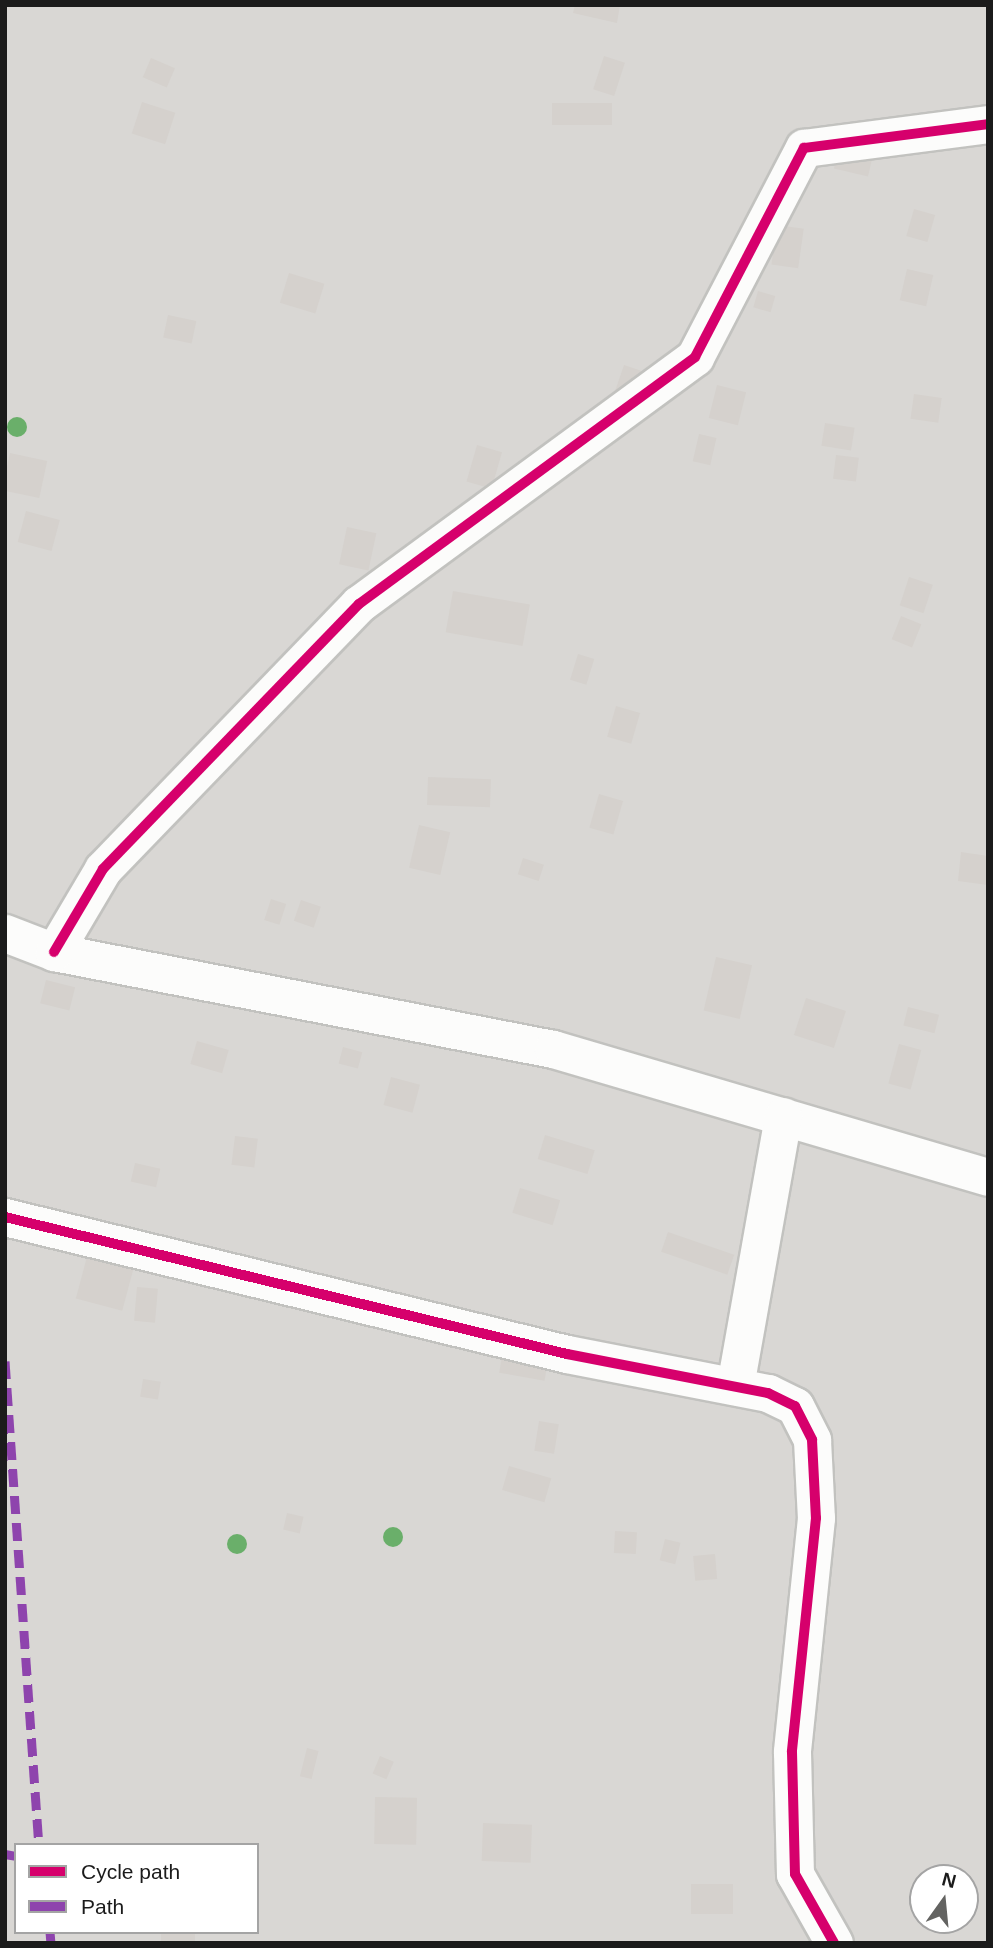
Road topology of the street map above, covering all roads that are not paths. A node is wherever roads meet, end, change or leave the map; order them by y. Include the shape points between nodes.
1 (988, 124) edge
2 (5, 933) edge
3 (54, 952) junction
4 (783, 1116) junction
5 (988, 1177) edge
6 (5, 1217) edge
7 (735, 1386) junction
8 (834, 1943) edge

1 - 3 street via 804,148 695,357 359,604 103,869
2 - 3 street
3 - 4 street via 553,1049
4 - 5 street
4 - 7 street
6 - 7 street via 567,1354
7 - 8 street via 795,1406 812,1440 816,1518 792,1752 795,1874

